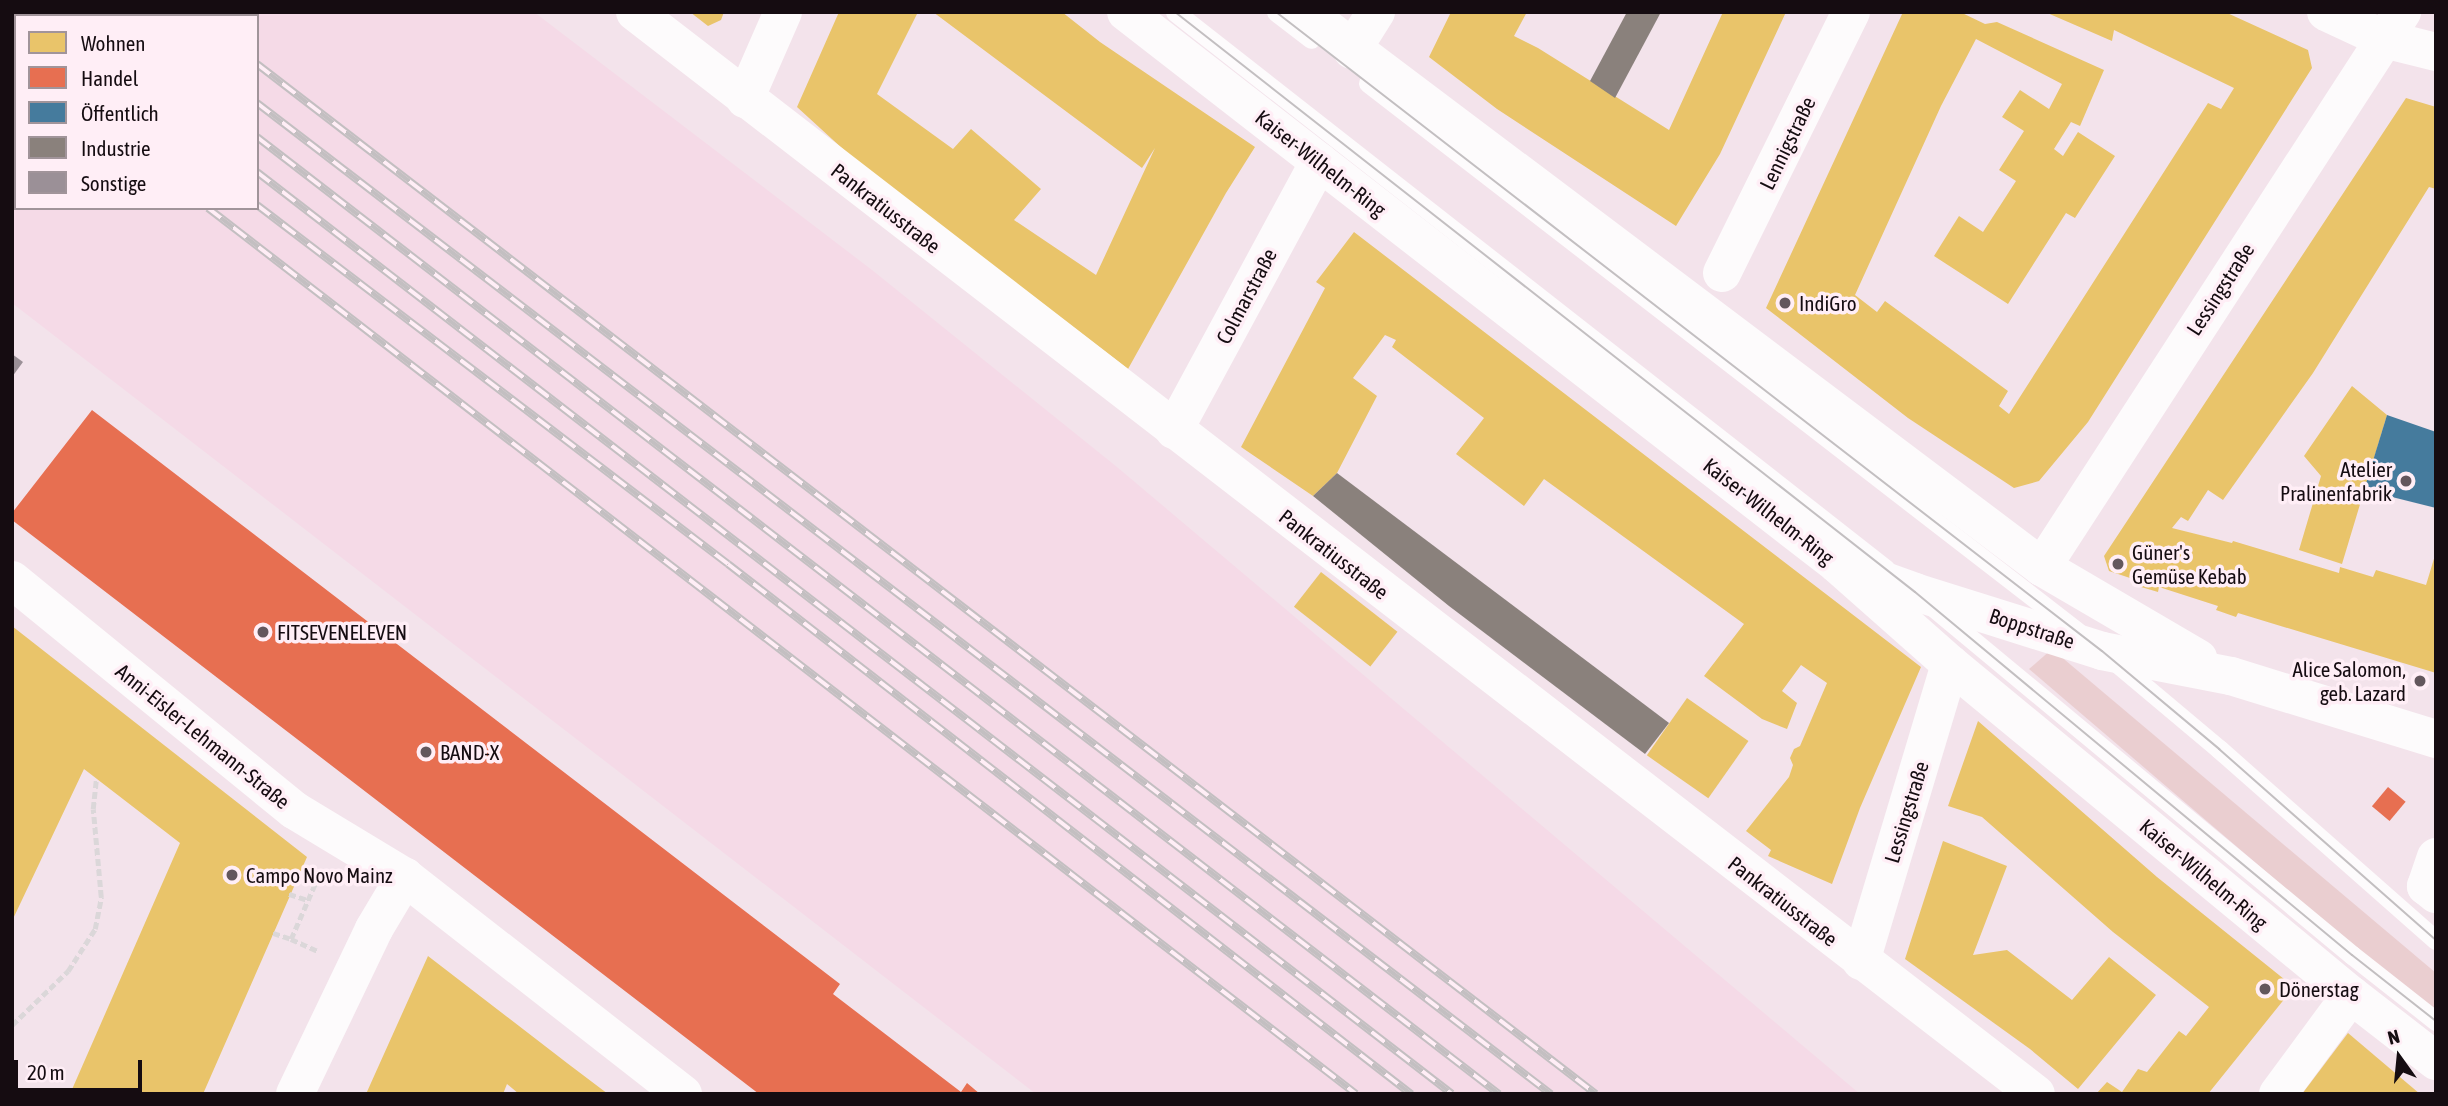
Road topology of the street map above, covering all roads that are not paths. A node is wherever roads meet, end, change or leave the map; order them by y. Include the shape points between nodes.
1 (635, 12) edge
2 (783, 12) edge
3 (1126, 12) edge
4 (1175, 12) edge
5 (1276, 12) edge
6 (1305, 12) edge
7 (1376, 12) edge
8 (1851, 12) edge
9 (2326, 12) edge
10 (2393, 26) edge
11 (1352, 50) junction
12 (2436, 52) edge
13 (745, 99) junction
14 (1319, 162) junction
15 (1723, 273) joint
16 (1703, 311) junction
17 (1174, 430) junction
18 (1837, 564) junction
19 (2042, 567) junction
20 (12, 580) edge
21 (1915, 592) junction
22 (2102, 651) junction
23 (1950, 664) junction
24 (2231, 676) junction
25 (2436, 739) edge
26 (2436, 857) edge
27 (404, 877) junction
28 (2436, 894) edge
29 (2436, 940) edge
30 (2352, 955) junction
31 (1861, 961) junction
32 (2351, 995) junction
33 (2436, 1021) edge
34 (2396, 1030) junction
35 (2436, 1061) edge
36 (295, 1094) edge
37 (683, 1094) edge
38 (2036, 1094) edge
39 (2278, 1094) edge

1 - 13 street, Pankratiusstraße
2 - 13 street
3 - 14 street, Kaiser-Wilhelm-Ring
4 - 21 lane, Kaiser-Wilhelm-Ring
5 - 22 lane
6 - 11 street
7 - 11 street
8 - 15 street, Lennigstraße
9 - 10 street
10 - 12 street
10 - 19 street, Lessingstraße
11 - 16 street
13 - 17 street, Pankratiusstraße
14 - 17 street, Colmarstraße
14 - 18 street, Kaiser-Wilhelm-Ring
15 - 16 lane
16 - 19 street
17 - 31 street, Pankratiusstraße
18 - 21 street, Boppstraße
18 - 23 street, Kaiser-Wilhelm-Ring
19 - 24 street, Boppstraße
20 - 27 street, Anni-Eisler-Lehmann-Straße via 294,810
21 - 22 street, Boppstraße
21 - 30 lane, Kaiser-Wilhelm-Ring
22 - 24 street, Boppstraße
22 - 29 lane
23 - 31 street, Lessingstraße
23 - 32 street, Kaiser-Wilhelm-Ring
24 - 25 street, Boppstraße
26 - 28 street via 2426,886
27 - 36 street
27 - 37 street, Anni-Eisler-Lehmann-Straße
30 - 33 lane, Kaiser-Wilhelm-Ring
30 - 34 lane, Kaiser-Wilhelm-Ring
31 - 38 street, Pankratiusstraße
32 - 34 street, Kaiser-Wilhelm-Ring
32 - 39 street
34 - 35 street, Kaiser-Wilhelm-Ring

